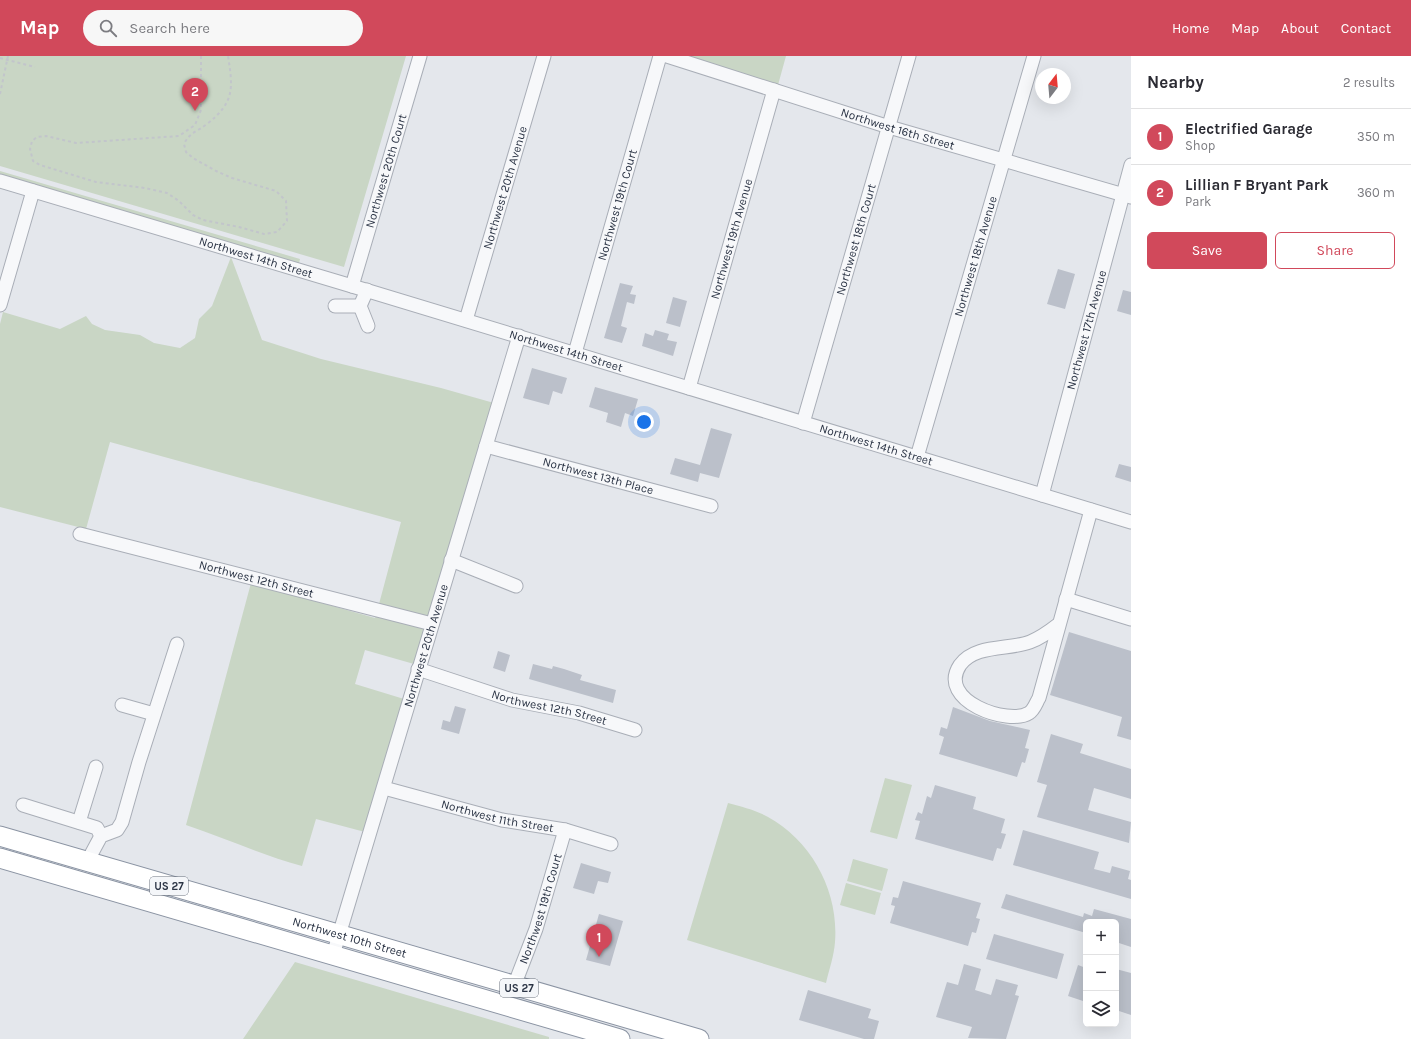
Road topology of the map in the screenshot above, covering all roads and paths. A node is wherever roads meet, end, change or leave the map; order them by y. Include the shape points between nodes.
1 (8, 56) edge
2 (201, 56) edge
3 (228, 56) edge
4 (420, 56) edge
5 (544, 56) edge
6 (660, 56) edge
7 (667, 56) edge
8 (909, 56) edge
9 (1034, 56) edge
10 (0, 58) edge
11 (7, 60) junction
12 (35, 68) dead end
13 (774, 90) junction
14 (0, 94) edge
15 (889, 127) junction
16 (1004, 160) junction
17 (1131, 165) edge
18 (0, 181) edge
19 (33, 191) junction
20 (1127, 196) edge
21 (352, 286) junction
22 (367, 290) junction
23 (0, 305) edge
24 (335, 306) dead end
25 (360, 306) junction
26 (466, 320) junction
27 (368, 326) dead end
28 (519, 336) junction
29 (575, 353) junction
30 (689, 388) junction
31 (803, 423) junction
32 (486, 446) junction
33 (917, 457) junction
34 (1042, 495) junction
35 (711, 506) dead end
36 (1091, 510) junction
37 (1131, 522) edge
38 (80, 534) dead end
39 (451, 560) junction
40 (516, 586) dead end
41 (1066, 599) junction
42 (1131, 619) edge
43 (432, 624) junction
44 (1059, 624) junction
45 (177, 644) dead end
46 (418, 669) junction
47 (122, 705) dead end
48 (154, 714) junction
49 (635, 730) dead end
50 (96, 767) dead end
51 (384, 788) junction
52 (23, 805) dead end
53 (79, 822) junction
54 (564, 830) junction
55 (0, 836) edge
56 (102, 836) junction
57 (612, 844) dead end
58 (0, 858) edge
59 (87, 862) junction
60 (51, 873) junction
61 (339, 936) junction
62 (333, 955) junction
63 (514, 986) junction
64 (569, 1002) junction
65 (563, 1022) junction
66 (620, 1039) edge
67 (699, 1039) edge

1 - 11 path
2 - 3 path via 201,110 195,125 179,136 76,143 46,136 37,137 32,141 30,149 33,161 96,182 167,193 203,220 264,234 277,232 287,221 288,211 286,202 276,191 232,178 186,152 184,144 187,137 207,124 226,104 232,92
4 - 21 street, Northwest 20th Court
5 - 26 street, Northwest 20th Avenue
6 - 29 street, Northwest 19th Court
7 - 13 street, Northwest 16th Street
8 - 15 street, Northwest 18th Court
9 - 16 street, Northwest 18th Avenue
10 - 11 path
11 - 12 path
11 - 14 path
13 - 15 street, Northwest 16th Street
13 - 30 street, Northwest 19th Avenue
15 - 16 street, Northwest 16th Street
15 - 31 street, Northwest 18th Court
16 - 20 street, Northwest 16th Street
16 - 33 street, Northwest 18th Avenue
17 - 20 street, Northwest 17th Avenue
18 - 19 street, Northwest 14th Street
19 - 21 street, Northwest 14th Street
19 - 23 street
20 - 34 street, Northwest 17th Avenue
21 - 22 street, Northwest 14th Street
22 - 25 street
22 - 26 street, Northwest 14th Street
24 - 25 street
25 - 27 street
26 - 28 street, Northwest 14th Street
28 - 29 street, Northwest 14th Street
28 - 32 street, Northwest 20th Avenue
29 - 30 street, Northwest 14th Street
30 - 31 street, Northwest 14th Street
31 - 33 street, Northwest 14th Street
32 - 35 street, Northwest 13th Place
32 - 39 street, Northwest 20th Avenue
33 - 34 street, Northwest 14th Street
34 - 36 street, Northwest 14th Street
36 - 37 street, Northwest 14th Street
36 - 41 street
38 - 43 street, Northwest 12th Street
39 - 40 street
39 - 43 street, Northwest 20th Avenue
41 - 42 street
41 - 44 street
43 - 46 street, Northwest 20th Avenue
44 - 44 street via 1031,642 984,650 966,659 960,666 956,681 961,696 977,708 1006,716 1016,717 1030,713 1039,698
45 - 48 street
46 - 49 street, Northwest 12th Street via 512,700 579,713
46 - 51 street, Northwest 20th Avenue
47 - 48 street
48 - 56 street via 122,822 117,830
50 - 53 street
51 - 54 street, Northwest 11th Street via 502,820
51 - 61 street, Northwest 20th Avenue
52 - 53 street
53 - 56 street via 97,828
54 - 57 street, Northwest 11th Street
54 - 63 street, Northwest 19th Court via 536,929
55 - 59 highway, Northwest 10th Street / US 27
56 - 59 street
58 - 60 highway, Northwest 10th Street / US 27
59 - 60 highway via 71,871
59 - 61 highway, Northwest 10th Street / US 27
60 - 62 highway, Northwest 10th Street / US 27
61 - 62 street, Northwest 20th Avenue
61 - 63 highway, Northwest 10th Street / US 27
62 - 65 highway, Northwest 10th Street / US 27
63 - 64 highway, Northwest 10th Street / US 27
64 - 65 highway
64 - 67 highway, Northwest 10th Street / US 27
65 - 66 highway, Northwest 10th Street / US 27

